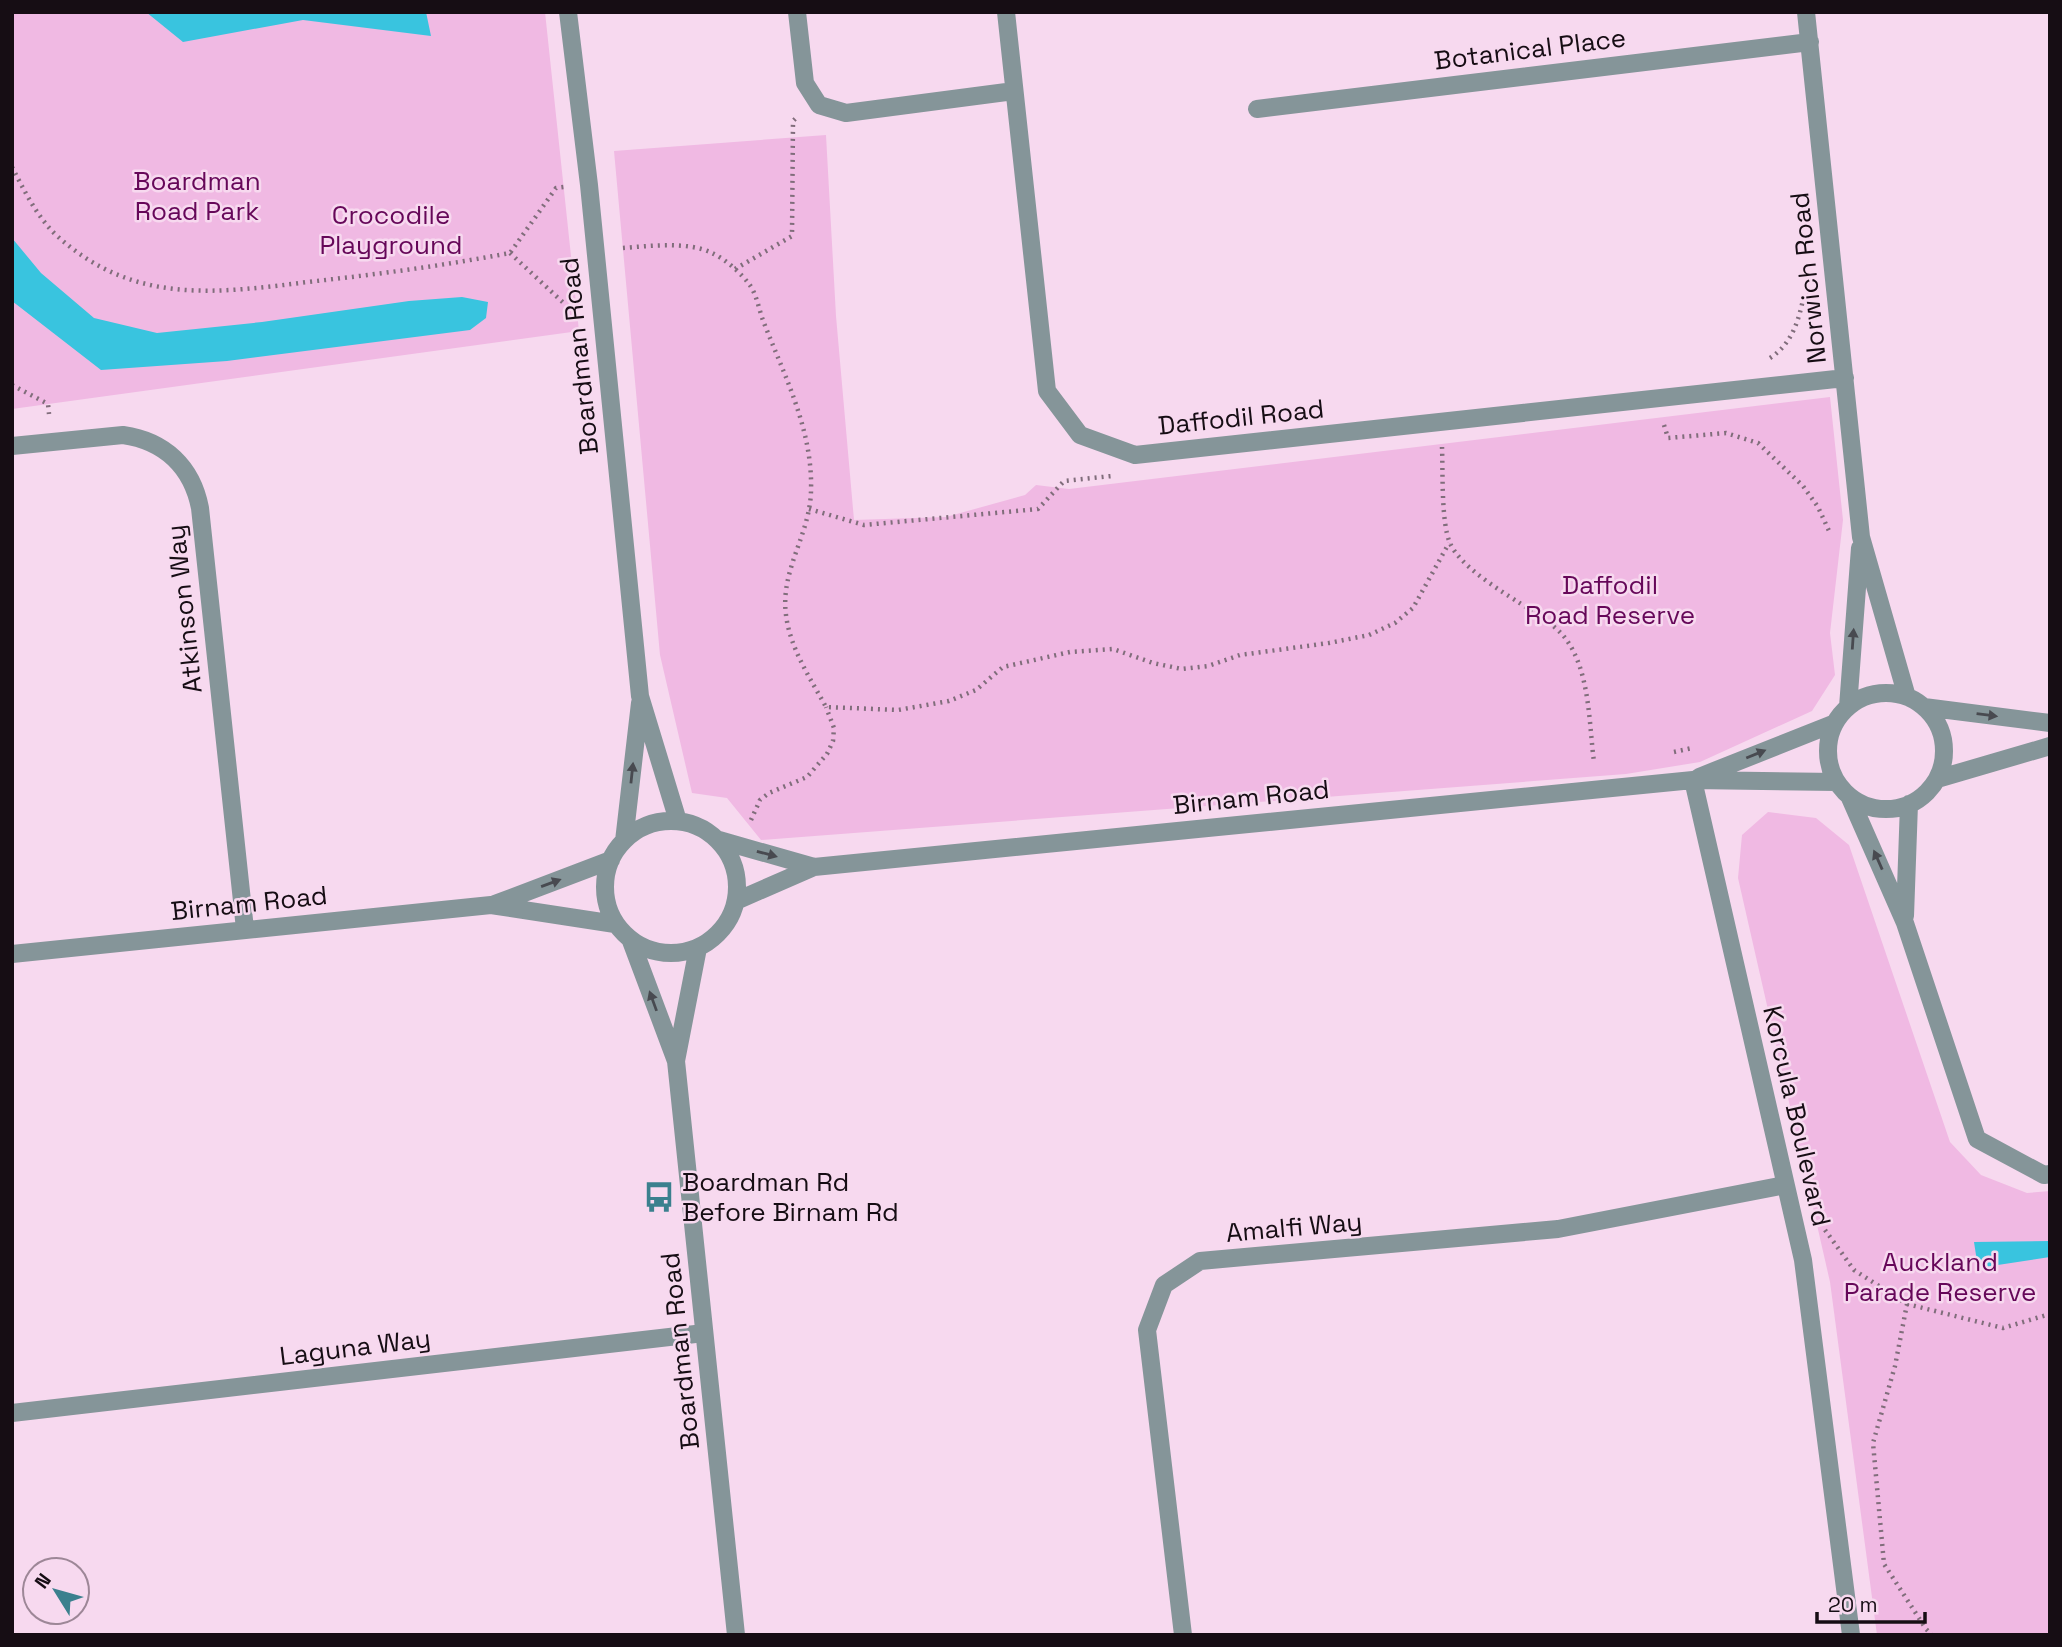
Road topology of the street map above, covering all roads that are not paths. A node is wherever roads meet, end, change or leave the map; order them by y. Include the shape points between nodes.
1 (568, 12) edge
2 (797, 12) edge
3 (1006, 12) edge
4 (1806, 12) edge
5 (1810, 42) junction
6 (1014, 91) junction
7 (1257, 108) dead end
8 (1845, 379) junction
9 (12, 446) edge
10 (1861, 537) junction
11 (640, 696) junction
12 (1907, 697) junction
13 (1924, 706) junction
14 (1848, 707) junction
15 (1835, 723) junction
16 (2050, 723) edge
17 (2050, 746) edge
18 (1937, 779) junction
19 (1693, 780) junction
20 (1837, 782) junction
21 (1850, 798) junction
22 (1909, 804) junction
23 (678, 821) junction
24 (719, 840) junction
25 (624, 841) junction
26 (611, 860) junction
27 (814, 867) junction
28 (737, 901) junction
29 (491, 905) junction
30 (1905, 923) junction
31 (615, 924) junction
32 (245, 929) junction
33 (631, 941) junction
34 (698, 948) junction
35 (12, 954) edge
36 (676, 1061) junction
37 (2050, 1174) edge
38 (1785, 1185) junction
39 (704, 1333) junction
40 (12, 1413) edge
41 (736, 1635) edge
42 (1183, 1635) edge
43 (1851, 1635) edge

1 - 11 street, Boardman Road
2 - 6 street via 805,83 819,105 846,113
3 - 6 street, Daffodil Road
4 - 5 street, Norwich Road
5 - 7 street, Botanical Place
5 - 8 street, Norwich Road
6 - 8 street, Daffodil Road via 1047,391 1080,435 1135,455
8 - 10 street, Norwich Road
9 - 32 street, Atkinson Way via 123,435 141,438 159,445 191,478 197,493
10 - 12 street, Norwich Road
14 -> 10 street, Norwich Road
11 - 23 street, Boardman Road
25 -> 11 street, Boardman Road
12 - 13 street, Birnam Road
12 - 14 street, Birnam Road via 1876,693
13 -> 16 street, Birnam Road
13 - 18 street via 1935,719 1944,748
14 - 15 street, Birnam Road
19 -> 15 street, Birnam Road
15 - 20 street, Birnam Road via 1828,753
17 - 18 street
18 - 22 street
19 - 20 street, Birnam Road
19 - 27 street, Birnam Road
19 - 38 street, Korcula Boulevard
20 - 21 street, Birnam Road
21 - 22 street via 1879,809
30 -> 21 street, Birnam Road
22 - 30 street
23 - 24 street via 700,827
23 - 25 street, Boardman Road via 648,825
24 -> 27 street, Birnam Road
24 - 28 street via 731,858
25 - 26 street, Boardman Road
29 -> 26 street, Birnam Road
26 - 31 street, Boardman Road via 605,881
27 - 28 street, Birnam Road
28 - 34 street via 715,937
29 - 31 street, Birnam Road
29 - 32 street, Birnam Road
30 - 37 street via 1976,1139
31 - 33 street, Boardman Road
32 - 35 street, Birnam Road
33 - 34 street, Boardman Road via 663,953
36 -> 33 street, Boardman Road
34 - 36 street, Boardman Road
36 - 39 street, Boardman Road
38 - 42 street, Amalfi Way via 1558,1229 1200,1261 1164,1285 1147,1330
38 - 43 street, Korcula Boulevard via 1803,1260
39 - 40 street, Laguna Way
39 - 41 street, Boardman Road

